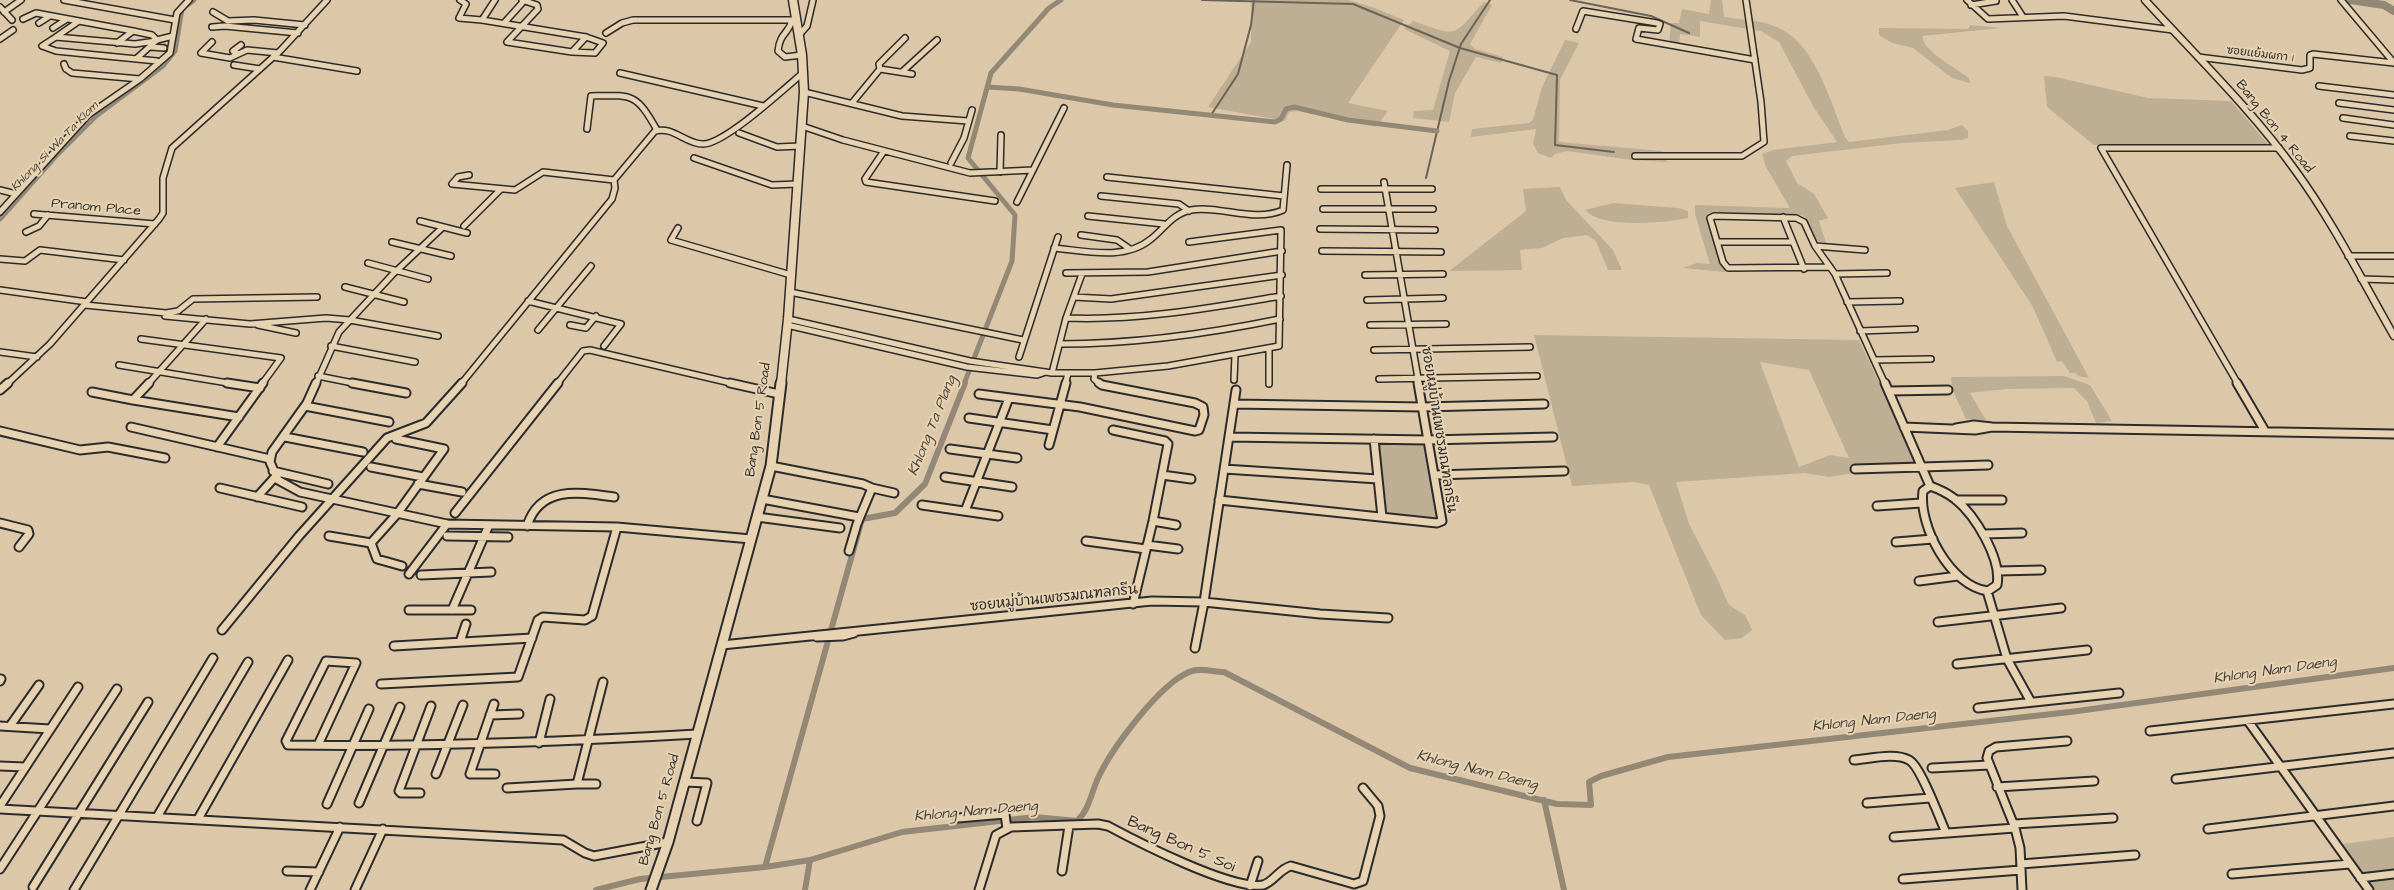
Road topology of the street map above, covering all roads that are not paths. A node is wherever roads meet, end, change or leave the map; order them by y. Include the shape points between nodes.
1 (21, 0) edge
2 (64, 0) edge
3 (189, 0) edge
4 (327, 0) edge
5 (460, 0) edge
6 (495, 0) edge
7 (793, 0) edge
8 (813, 0) edge
9 (1746, 0) edge
10 (1967, 0) edge
11 (2012, 0) edge
12 (2145, 0) edge
13 (2341, 0) edge
14 (522, 1) edge
15 (1996, 1) dead end
16 (1971, 4) junction
17 (0, 7) edge
18 (4, 12) junction
19 (213, 12) dead end
20 (50, 16) junction
21 (2023, 17) junction
22 (23, 19) dead end
23 (67, 19) junction
24 (12, 20) dead end
25 (175, 20) junction
26 (482, 20) junction
27 (794, 20) junction
28 (79, 21) junction
29 (506, 22) junction
30 (39, 23) dead end
31 (305, 25) junction
32 (212, 27) dead end
33 (519, 27) junction
34 (53, 28) dead end
35 (1576, 28) dead end
36 (13, 30) dead end
37 (2173, 30) junction
38 (133, 31) junction
39 (298, 33) junction
40 (607, 34) junction
41 (799, 35) junction
42 (1, 37) edge
43 (56, 37) junction
44 (586, 37) junction
45 (173, 38) junction
46 (905, 38) dead end
47 (597, 39) junction
48 (937, 40) dead end
49 (158, 42) junction
50 (212, 42) dead end
51 (117, 43) junction
52 (603, 43) junction
53 (241, 45) dead end
54 (164, 48) dead end
55 (572, 52) junction
56 (238, 54) junction
57 (276, 55) junction
58 (802, 55) junction
59 (2198, 57) junction
60 (137, 58) junction
61 (1756, 60) junction
62 (158, 61) dead end
63 (2394, 63) edge
64 (64, 64) dead end
65 (234, 65) dead end
66 (260, 69) junction
67 (880, 69) junction
68 (358, 72) dead end
69 (902, 72) junction
70 (620, 74) dead end
71 (912, 74) dead end
72 (804, 77) junction
73 (140, 79) junction
74 (2319, 86) dead end
75 (804, 92) junction
76 (2394, 95) edge
77 (852, 103) junction
78 (2339, 103) dead end
79 (763, 106) junction
80 (1064, 108) dead end
81 (972, 110) dead end
82 (2394, 110) edge
83 (2343, 118) dead end
84 (968, 121) junction
85 (2394, 125) edge
86 (802, 126) junction
87 (587, 130) dead end
88 (657, 130) junction
89 (739, 133) dead end
90 (1001, 135) dead end
91 (2350, 136) dead end
92 (2394, 140) edge
93 (801, 146) junction
94 (2279, 148) junction
95 (884, 151) junction
96 (1634, 156) dead end
97 (694, 158) dead end
98 (950, 163) dead end
99 (1287, 165) dead end
100 (1033, 170) junction
101 (1000, 172) junction
102 (970, 173) joint
103 (469, 175) dead end
104 (1106, 177) dead end
105 (615, 179) junction
106 (1384, 182) dead end
107 (798, 184) junction
108 (501, 189) junction
109 (1321, 189) dead end
110 (1432, 189) dead end
111 (0, 190) edge
112 (1386, 190) junction
113 (16, 194) junction
114 (1101, 196) dead end
115 (1284, 196) junction
116 (995, 201) dead end
117 (1017, 202) dead end
118 (1433, 208) dead end
119 (1323, 209) dead end
120 (1389, 209) junction
121 (1189, 211) junction
122 (0, 212) edge
123 (34, 214) dead end
124 (48, 215) junction
125 (1088, 216) dead end
126 (1783, 217) junction
127 (420, 221) dead end
128 (155, 224) junction
129 (1164, 224) junction
130 (464, 226) dead end
131 (443, 227) junction
132 (678, 228) dead end
133 (1320, 229) dead end
134 (1392, 230) junction
135 (1435, 230) dead end
136 (26, 232) dead end
137 (467, 233) dead end
138 (1080, 235) dead end
139 (1058, 237) dead end
140 (392, 242) dead end
141 (1189, 242) dead end
142 (1718, 242) junction
143 (1793, 242) junction
144 (1815, 246) junction
145 (420, 248) junction
146 (1054, 248) junction
147 (1130, 249) junction
148 (1865, 250) dead end
149 (1282, 251) junction
150 (1322, 251) dead end
151 (1396, 252) junction
152 (1441, 252) dead end
153 (451, 256) dead end
154 (2348, 256) junction
155 (2394, 256) edge
156 (0, 258) edge
157 (124, 260) junction
158 (368, 263) dead end
159 (592, 266) dead end
160 (1830, 267) junction
161 (1804, 269) junction
162 (396, 270) junction
163 (1066, 273) dead end
164 (1887, 273) dead end
165 (1082, 274) junction
166 (1400, 274) junction
167 (1443, 274) dead end
168 (1834, 274) junction
169 (791, 275) junction
170 (1282, 275) junction
171 (1365, 276) dead end
172 (428, 279) dead end
173 (2361, 279) junction
174 (2394, 280) edge
175 (345, 287) dead end
176 (0, 290) edge
177 (790, 292) junction
178 (374, 294) junction
179 (1281, 296) junction
180 (317, 297) dead end
181 (1074, 298) junction
182 (1443, 298) dead end
183 (1404, 299) junction
184 (1367, 300) dead end
185 (528, 301) junction
186 (1900, 301) dead end
187 (404, 302) dead end
188 (1847, 302) junction
189 (86, 303) junction
190 (557, 307) junction
191 (165, 316) dead end
192 (596, 316) junction
193 (1066, 318) junction
194 (1280, 319) junction
195 (206, 320) junction
196 (350, 320) junction
197 (788, 322) junction
198 (250, 324) junction
199 (1370, 324) dead end
200 (1409, 324) junction
201 (1446, 324) dead end
202 (570, 325) dead end
203 (1914, 329) dead end
204 (538, 330) dead end
205 (1860, 331) junction
206 (976, 332) joint
207 (296, 333) dead end
208 (438, 336) dead end
209 (2394, 336) edge
210 (141, 339) dead end
211 (1023, 340) junction
212 (1060, 344) junction
213 (182, 345) junction
214 (331, 346) junction
215 (1530, 347) dead end
216 (602, 349) junction
217 (1269, 349) junction
218 (1413, 349) junction
219 (1374, 350) dead end
220 (0, 352) edge
221 (1235, 355) junction
222 (37, 357) junction
223 (1019, 357) dead end
224 (1931, 359) dead end
225 (1874, 360) junction
226 (415, 362) dead end
227 (119, 365) dead end
228 (984, 366) joint
229 (158, 372) junction
230 (1052, 373) junction
231 (1095, 373) junction
232 (1068, 374) junction
233 (318, 376) junction
234 (1537, 376) dead end
235 (1418, 378) junction
236 (1379, 379) dead end
237 (1234, 380) dead end
238 (1269, 384) dead end
239 (260, 388) junction
240 (0, 390) edge
241 (1236, 390) dead end
242 (1948, 390) dead end
243 (1889, 391) junction
244 (92, 392) dead end
245 (406, 393) dead end
246 (779, 394) junction
247 (979, 394) dead end
248 (1009, 398) junction
249 (133, 400) junction
250 (1234, 404) junction
251 (1544, 404) dead end
252 (1060, 405) junction
253 (305, 406) junction
254 (1423, 407) junction
255 (239, 417) junction
256 (969, 418) dead end
257 (389, 422) dead end
258 (1000, 422) junction
259 (131, 427) dead end
260 (1904, 427) junction
261 (1053, 430) junction
262 (1113, 430) dead end
263 (0, 431) edge
264 (2265, 431) junction
265 (2394, 434) edge
266 (285, 437) junction
267 (1229, 437) junction
268 (1553, 437) dead end
269 (396, 439) dead end
270 (1374, 439) junction
271 (1428, 440) junction
272 (1049, 445) dead end
273 (217, 447) junction
274 (950, 449) dead end
275 (363, 452) dead end
276 (987, 454) junction
277 (165, 458) dead end
278 (1017, 458) dead end
279 (270, 459) junction
280 (1988, 465) dead end
281 (771, 466) junction
282 (1924, 466) junction
283 (371, 467) dead end
284 (1224, 469) junction
285 (1855, 469) dead end
286 (1564, 471) dead end
287 (274, 474) junction
288 (1435, 474) junction
289 (1162, 475) junction
290 (423, 477) junction
291 (946, 477) dead end
292 (1191, 479) dead end
293 (1378, 479) junction
294 (976, 482) junction
295 (328, 484) dead end
296 (418, 484) junction
297 (1930, 486) junction
298 (1012, 487) dead end
299 (220, 488) dead end
300 (872, 488) junction
301 (462, 492) dead end
302 (894, 493) dead end
303 (258, 497) junction
304 (614, 497) dead end
305 (333, 498) junction
306 (762, 499) junction
307 (1219, 500) junction
308 (1956, 500) junction
309 (2002, 500) dead end
310 (1921, 504) junction
311 (922, 505) dead end
312 (302, 506) dead end
313 (1877, 506) dead end
314 (965, 511) junction
315 (455, 513) dead end
316 (397, 514) junction
317 (998, 516) dead end
318 (757, 517) junction
319 (859, 517) junction
320 (1382, 517) junction
321 (1153, 521) junction
322 (0, 523) edge
323 (447, 524) junction
324 (489, 525) junction
325 (1176, 525) dead end
326 (527, 526) junction
327 (617, 528) junction
328 (840, 528) dead end
329 (2022, 533) dead end
330 (1983, 534) junction
331 (329, 536) dead end
332 (447, 536) dead end
333 (484, 537) junction
334 (508, 537) dead end
335 (751, 539) junction
336 (1933, 539) junction
337 (1086, 541) dead end
338 (1896, 542) dead end
339 (372, 543) junction
340 (19, 547) dead end
341 (1146, 547) junction
342 (1178, 549) dead end
343 (849, 551) dead end
344 (402, 566) dead end
345 (2041, 570) dead end
346 (1998, 571) junction
347 (491, 572) dead end
348 (468, 573) junction
349 (409, 574) dead end
350 (420, 575) dead end
351 (1958, 576) junction
352 (1919, 581) dead end
353 (1987, 591) junction
354 (1204, 602) junction
355 (1133, 604) junction
356 (2061, 608) dead end
357 (409, 610) dead end
358 (452, 610) junction
359 (471, 610) dead end
360 (1994, 616) junction
361 (1388, 618) dead end
362 (1938, 622) dead end
363 (466, 624) dead end
364 (222, 630) dead end
365 (532, 638) junction
366 (460, 642) junction
367 (722, 644) junction
368 (394, 646) dead end
369 (1195, 648) dead end
370 (2087, 650) dead end
371 (213, 658) dead end
372 (2007, 659) junction
373 (288, 660) dead end
374 (248, 662) dead end
375 (1957, 664) dead end
376 (603, 682) dead end
377 (38, 684) dead end
378 (381, 684) dead end
379 (78, 687) dead end
380 (117, 689) dead end
381 (2119, 693) dead end
382 (550, 699) dead end
383 (148, 702) dead end
384 (2031, 702) junction
385 (494, 704) dead end
386 (2394, 704) edge
387 (463, 705) dead end
388 (431, 706) dead end
389 (400, 708) dead end
390 (1978, 708) dead end
391 (369, 709) dead end
392 (519, 714) dead end
393 (490, 715) junction
394 (2248, 721) junction
395 (0, 726) edge
396 (10, 726) junction
397 (50, 729) junction
398 (2150, 731) dead end
399 (697, 734) junction
400 (588, 741) junction
401 (2067, 741) dead end
402 (539, 743) junction
403 (480, 744) junction
404 (418, 745) junction
405 (448, 745) junction
406 (318, 746) junction
407 (352, 746) junction
408 (384, 746) junction
409 (2394, 753) edge
410 (1854, 760) dead end
411 (1989, 765) junction
412 (0, 766) edge
413 (2281, 766) junction
414 (25, 767) junction
415 (1932, 768) dead end
416 (436, 774) dead end
417 (495, 774) dead end
418 (2176, 779) dead end
419 (2094, 781) dead end
420 (684, 782) junction
421 (577, 784) junction
422 (596, 784) dead end
423 (1997, 787) junction
424 (507, 788) dead end
425 (1363, 788) dead end
426 (420, 793) dead end
427 (1930, 798) junction
428 (359, 803) dead end
429 (1867, 803) dead end
430 (327, 804) dead end
431 (2394, 806) edge
432 (0, 807) edge
433 (39, 811) junction
434 (78, 813) junction
435 (118, 815) junction
436 (157, 817) junction
437 (2317, 817) junction
438 (958, 818) dead end
439 (2113, 818) dead end
440 (198, 819) junction
441 (697, 821) dead end
442 (1007, 822) junction
443 (1069, 826) junction
444 (2015, 826) junction
445 (340, 827) junction
446 (383, 829) junction
447 (2208, 829) dead end
448 (1946, 833) junction
449 (1894, 837) dead end
450 (668, 842) junction
451 (2135, 855) dead end
452 (1258, 861) dead end
453 (2350, 864) junction
454 (2021, 867) junction
455 (0, 869) edge
456 (658, 870) joint
457 (287, 871) dead end
458 (318, 872) junction
459 (1062, 872) dead end
460 (2232, 874) dead end
461 (2394, 874) edge
462 (1903, 878) dead end
463 (2360, 878) junction
464 (33, 886) dead end
465 (1250, 886) junction
466 (652, 888) edge
467 (74, 890) edge
468 (310, 890) edge
469 (355, 890) edge
470 (979, 890) edge
471 (2022, 890) edge
472 (2369, 890) edge

1 - 18 street
2 - 25 street
3 - 25 street via 179,8
4 - 31 street
5 - 26 street via 466,4 459,18
6 - 26 street
7 - 27 main road, Bang Bon 5 Road
8 - 41 street via 807,26
9 - 61 street
10 - 16 street
11 - 21 street
12 - 37 street, Bang Bon 4 Road
13 - 63 street
14 - 29 street
14 - 33 street via 538,7
15 - 16 street
16 - 21 street via 1988,19
17 - 18 street
18 - 24 street
19 - 31 street via 233,22 254,20
20 - 22 street via 33,13
20 - 23 street
20 - 30 street
21 - 37 street via 2068,16
23 - 28 street
23 - 34 street
25 - 45 street
26 - 29 street
27 - 40 street via 633,20
27 - 41 main road, Bang Bon 5 Road
27 - 58 street via 779,39 778,52 785,57
28 - 38 street
28 - 43 street
29 - 33 street
31 - 39 street
32 - 39 street
33 - 44 street
33 - 55 street via 508,42
35 - 61 street via 1583,11 1657,23 1660,24 1658,30 1639,28 1636,39
36 - 42 street
37 - 59 street, Bang Bon 4 Road
38 - 49 street via 152,35
38 - 51 street
39 - 57 street
40 - 47 street
40 - 52 street
41 - 58 main road, Bang Bon 5 Road
43 - 51 street
43 - 60 street via 42,46 56,51
44 - 47 street
44 - 55 street
45 - 49 street
45 - 49 street
45 - 73 street via 170,53
46 - 67 street via 879,64
47 - 52 street
48 - 69 street
49 - 51 street
49 - 54 street
49 - 60 street
50 - 56 street via 201,53 230,58
52 - 55 street via 592,54
53 - 56 street via 233,51
56 - 57 street via 247,50
57 - 66 street
57 - 68 street
58 - 72 main road, Bang Bon 5 Road
59 - 63 street, ซอยแย้มผกา 1 via 2302,70 2310,68 2312,54
59 - 94 street, Bang Bon 4 Road
60 - 62 street
61 - 96 street via 1764,142 1742,156
64 - 73 street via 72,73
65 - 66 street
66 - 128 street via 172,148 163,178 163,213
67 - 69 street
67 - 77 street
69 - 71 street
70 - 79 street
72 - 75 main road, Bang Bon 5 Road
72 - 79 street
73 - 113 street via 88,115
74 - 76 street
75 - 77 street
75 - 86 main road, Bang Bon 5 Road
77 - 84 street via 902,116
78 - 82 street
79 - 88 street via 706,144
80 - 100 street
81 - 84 street
83 - 85 street
84 - 98 street via 964,138
86 - 93 main road, Bang Bon 5 Road
86 - 95 street
87 - 88 street via 591,96 637,100
88 - 105 street
89 - 93 street via 777,147
90 - 101 street
91 - 92 street
93 - 107 main road, Bang Bon 5 Road
94 - 154 street, Bang Bon 4 Road
94 - 264 street via 2101,148
95 - 102 street
95 - 116 street via 866,182
97 - 107 street via 772,185
99 - 115 street
100 - 101 street
100 - 117 street
101 - 102 street
103 - 108 street via 458,177 452,184
104 - 115 street
105 - 108 street via 543,172 536,174 519,190
105 - 185 street via 612,199
106 - 112 street, ซอยหมู่บ้านเพชรมณฑลกรีน
107 - 169 main road, Bang Bon 5 Road
108 - 130 street
109 - 112 street
110 - 112 street
111 - 113 street
112 - 120 street, ซอยหมู่บ้านเพชรมณฑลกรีน
113 - 122 street
114 - 121 street via 1179,204
115 - 121 street via 1280,212
118 - 120 street
119 - 120 street
120 - 134 street, ซอยหมู่บ้านเพชรมณฑลกรีน
121 - 129 street
123 - 124 street, Pranom Place
124 - 128 street, Pranom Place
124 - 136 street via 39,226
125 - 129 street
126 - 142 street via 1711,216
126 - 143 street
126 - 144 street via 1804,222
127 - 131 street
128 - 157 street
129 - 147 street via 1148,242
131 - 137 street
131 - 145 street
132 - 169 street via 671,240
133 - 134 street
134 - 135 street
134 - 151 street, ซอยหมู่บ้านเพชรมณฑลกรีน
138 - 147 street via 1117,240
139 - 146 street
140 - 145 street
141 - 149 street via 1278,229 1283,233
142 - 143 street
142 - 161 street via 1723,262 1728,268
143 - 161 street
144 - 148 street
144 - 160 street
145 - 153 street
145 - 162 street
146 - 147 street via 1101,252
146 - 211 street
149 - 165 street via 1154,271 1105,276
149 - 170 street
150 - 151 street
151 - 152 street
151 - 166 street, ซอยหมู่บ้านเพชรมณฑลกรีน
154 - 155 street
154 - 173 street, Bang Bon 4 Road
156 - 157 street via 25,261 40,250
157 - 189 street
158 - 162 street
159 - 190 street
160 - 161 street
160 - 168 street
162 - 172 street
162 - 178 street
163 - 165 street
164 - 168 street
165 - 181 street
166 - 167 street
166 - 171 street
166 - 183 street, ซอยหมู่บ้านเพชรมณฑลกรีน
168 - 188 street
169 - 177 main road, Bang Bon 5 Road
170 - 179 street
170 - 181 street via 1111,299
173 - 174 street
173 - 209 street, Bang Bon 4 Road
175 - 178 street
176 - 189 street
177 - 197 main road, Bang Bon 5 Road
177 - 206 street
178 - 187 street
178 - 196 street
179 - 193 street via 1118,320
179 - 194 street
180 - 189 street via 193,299 178,311 166,313
181 - 193 street
182 - 183 street
183 - 184 street
183 - 200 street, ซอยหมู่บ้านเพชรมณฑลกรีน
185 - 190 street
185 - 305 street via 432,419 387,438
186 - 188 street
188 - 205 street
189 - 222 street
190 - 192 street
190 - 204 street
191 - 195 street
192 - 202 street via 586,328
192 - 216 street via 621,324
193 - 212 street
194 - 212 street via 1153,341
194 - 217 street via 1279,346
195 - 198 street
195 - 213 street
196 - 198 street via 326,318
196 - 208 street
196 - 214 street
197 - 228 street
197 - 246 main road, Bang Bon 5 Road
198 - 207 street
199 - 200 street
200 - 201 street
200 - 218 street, ซอยหมู่บ้านเพชรมณฑลกรีน
203 - 205 street
205 - 225 street
206 - 211 street
210 - 213 street
211 - 223 street
212 - 230 street
213 - 229 street
213 - 239 street via 281,358
214 - 226 street
214 - 233 street
215 - 218 street
216 - 246 street
216 - 315 street via 583,351 578,356
217 - 221 street
217 - 238 street
218 - 219 street
218 - 235 street, ซอยหมู่บ้านเพชรมณฑลกรีน
220 - 222 street
221 - 231 street
221 - 237 street
222 - 240 street
224 - 225 street
225 - 243 street
227 - 229 street
228 - 230 street via 1037,375
229 - 239 street
229 - 249 street
230 - 232 street
231 - 232 street
231 - 252 street via 1094,379 1102,385 1203,407 1199,430
232 - 252 street
233 - 245 street
233 - 253 street
234 - 235 street
235 - 236 street
235 - 254 street, ซอยหมู่บ้านเพชรมณฑลกรีน
239 - 255 street
241 - 250 street
242 - 243 street
243 - 260 street
244 - 249 street
246 - 281 main road, Bang Bon 5 Road
247 - 248 street
248 - 252 street
248 - 258 street
249 - 255 street
250 - 254 street
250 - 267 street
251 - 254 street
252 - 261 street
253 - 257 street
253 - 266 street
254 - 271 street, ซอยหมู่บ้านเพชรมณฑลกรีน
255 - 273 street
256 - 258 street
258 - 261 street
258 - 276 street
259 - 273 street
260 - 264 street
260 - 282 street
261 - 272 street
262 - 289 street via 1168,442
263 - 277 street via 80,450 108,448
264 - 265 street
266 - 275 street
266 - 279 street
267 - 270 street
267 - 284 street
268 - 271 street
269 - 290 street via 444,449
270 - 271 street
270 - 293 street
271 - 288 street, ซอยหมู่บ้านเพชรมณฑลกรีน
273 - 279 street
274 - 276 street
276 - 278 street
276 - 294 street
279 - 287 street
280 - 282 street
281 - 300 street
281 - 306 main road, Bang Bon 5 Road
282 - 285 street
282 - 297 street
283 - 290 street
284 - 293 street
284 - 307 street
286 - 288 street
287 - 295 street
287 - 303 street
287 - 305 street via 288,487 300,492
288 - 320 street, ซอยหมู่บ้านเพชรมณฑลกรีน via 1442,521
289 - 292 street
289 - 321 street
290 - 296 street
291 - 294 street
293 - 320 street
294 - 298 street
294 - 314 street
296 - 301 street
296 - 316 street
297 - 308 street
297 - 310 street via 1923,492
299 - 303 street
300 - 302 street
300 - 319 street
303 - 312 street
304 - 326 street via 580,492 547,499 534,509
305 - 316 street
305 - 364 street
306 - 318 main road, Bang Bon 5 Road
306 - 319 street
307 - 320 street, ซอยหมู่บ้านเพชรมณฑลกรีน
307 - 354 street
308 - 309 street
308 - 330 street
310 - 313 street
310 - 336 street
311 - 314 street
314 - 317 street
316 - 323 street
316 - 339 street
318 - 328 street
318 - 335 main road, Bang Bon 5 Road
319 - 343 street
321 - 325 street
321 - 341 street
322 - 340 street via 28,530 29,534
323 - 324 street
323 - 349 street
324 - 326 street
324 - 333 street
326 - 327 street
327 - 335 street
327 - 365 street via 592,616 585,620 543,617 538,620
329 - 330 street
330 - 346 street
331 - 339 street
332 - 333 street
333 - 334 street
333 - 348 street
335 - 367 main road, Bang Bon 5 Road
336 - 338 street
336 - 351 street
337 - 341 street
339 - 344 street via 377,559
341 - 342 street
341 - 355 street
345 - 346 street
346 - 353 street via 1996,585
347 - 348 street
348 - 350 street
348 - 358 street
351 - 352 street
351 - 353 street via 1968,585
353 - 360 street
354 - 355 street, ซอยหมู่บ้านเพชรมณฑลกรีน
354 - 361 street, ซอยหมู่บ้านเพชรมณฑลกรีน
354 - 369 street
355 - 367 street, ซอยหมู่บ้านเพชรมณฑลกรีน
356 - 360 street
357 - 358 street
358 - 359 street
360 - 362 street
360 - 372 street
363 - 366 street
365 - 366 street
365 - 378 street via 516,678
366 - 368 street
367 - 399 main road, Bang Bon 5 Road
370 - 372 street
371 - 435 street
372 - 375 street
372 - 384 street
373 - 440 street
374 - 436 street
376 - 400 street
377 - 396 street
379 - 397 street
380 - 433 street
381 - 384 street
382 - 402 street
383 - 434 street
384 - 390 street
385 - 393 street
386 - 394 street
387 - 405 street
388 - 404 street
389 - 408 street
391 - 407 street
392 - 393 street
393 - 403 street
394 - 398 street
394 - 413 street
395 - 396 street
396 - 397 street
397 - 414 street
399 - 400 street
399 - 420 main road, Bang Bon 5 Road
400 - 402 street
400 - 421 street
401 - 411 street via 1996,747 1989,751
402 - 403 street
403 - 405 street
403 - 417 street via 470,774
404 - 405 street
404 - 408 street
404 - 426 street via 399,791
405 - 416 street
406 - 406 street via 288,745 286,741 325,662 356,662
406 - 407 street
407 - 408 street
407 - 430 street
408 - 428 street
409 - 413 street
410 - 427 street via 1898,757 1910,760
411 - 415 street
411 - 423 street
412 - 414 street
413 - 418 street
413 - 437 street
414 - 432 street
419 - 423 street
420 - 441 street via 707,783
420 - 450 main road, Bang Bon 5 Road
421 - 422 street
421 - 424 street
423 - 444 street
425 - 465 street, Bang Bon 5 Soi via 1378,806 1380,816 1363,881 1354,884 1291,866 1283,867 1267,884
427 - 429 street
427 - 448 street
431 - 437 street
432 - 433 street
433 - 434 street
433 - 455 street
434 - 435 street
434 - 464 street
435 - 436 street
435 - 467 street
436 - 440 street
437 - 447 street
437 - 453 street
438 - 442 street, Bang Bon 5 Soi via 1005,814
439 - 444 street
440 - 445 street
442 - 443 street, Bang Bon 5 Soi
442 - 470 street via 996,835
443 - 459 street
443 - 465 street, Bang Bon 5 Soi via 1108,826 1223,882
444 - 448 street
444 - 454 street
445 - 446 street
445 - 458 street
446 - 450 street via 563,840 572,843 583,855 594,856
446 - 469 street
448 - 449 street
450 - 456 main road, Bang Bon 5 Road
451 - 454 street
452 - 465 street
453 - 460 street
453 - 463 street
454 - 462 street
454 - 471 street
456 - 466 main road, Bang Bon 5 Road
457 - 458 street
458 - 468 street
461 - 463 street
463 - 472 street

